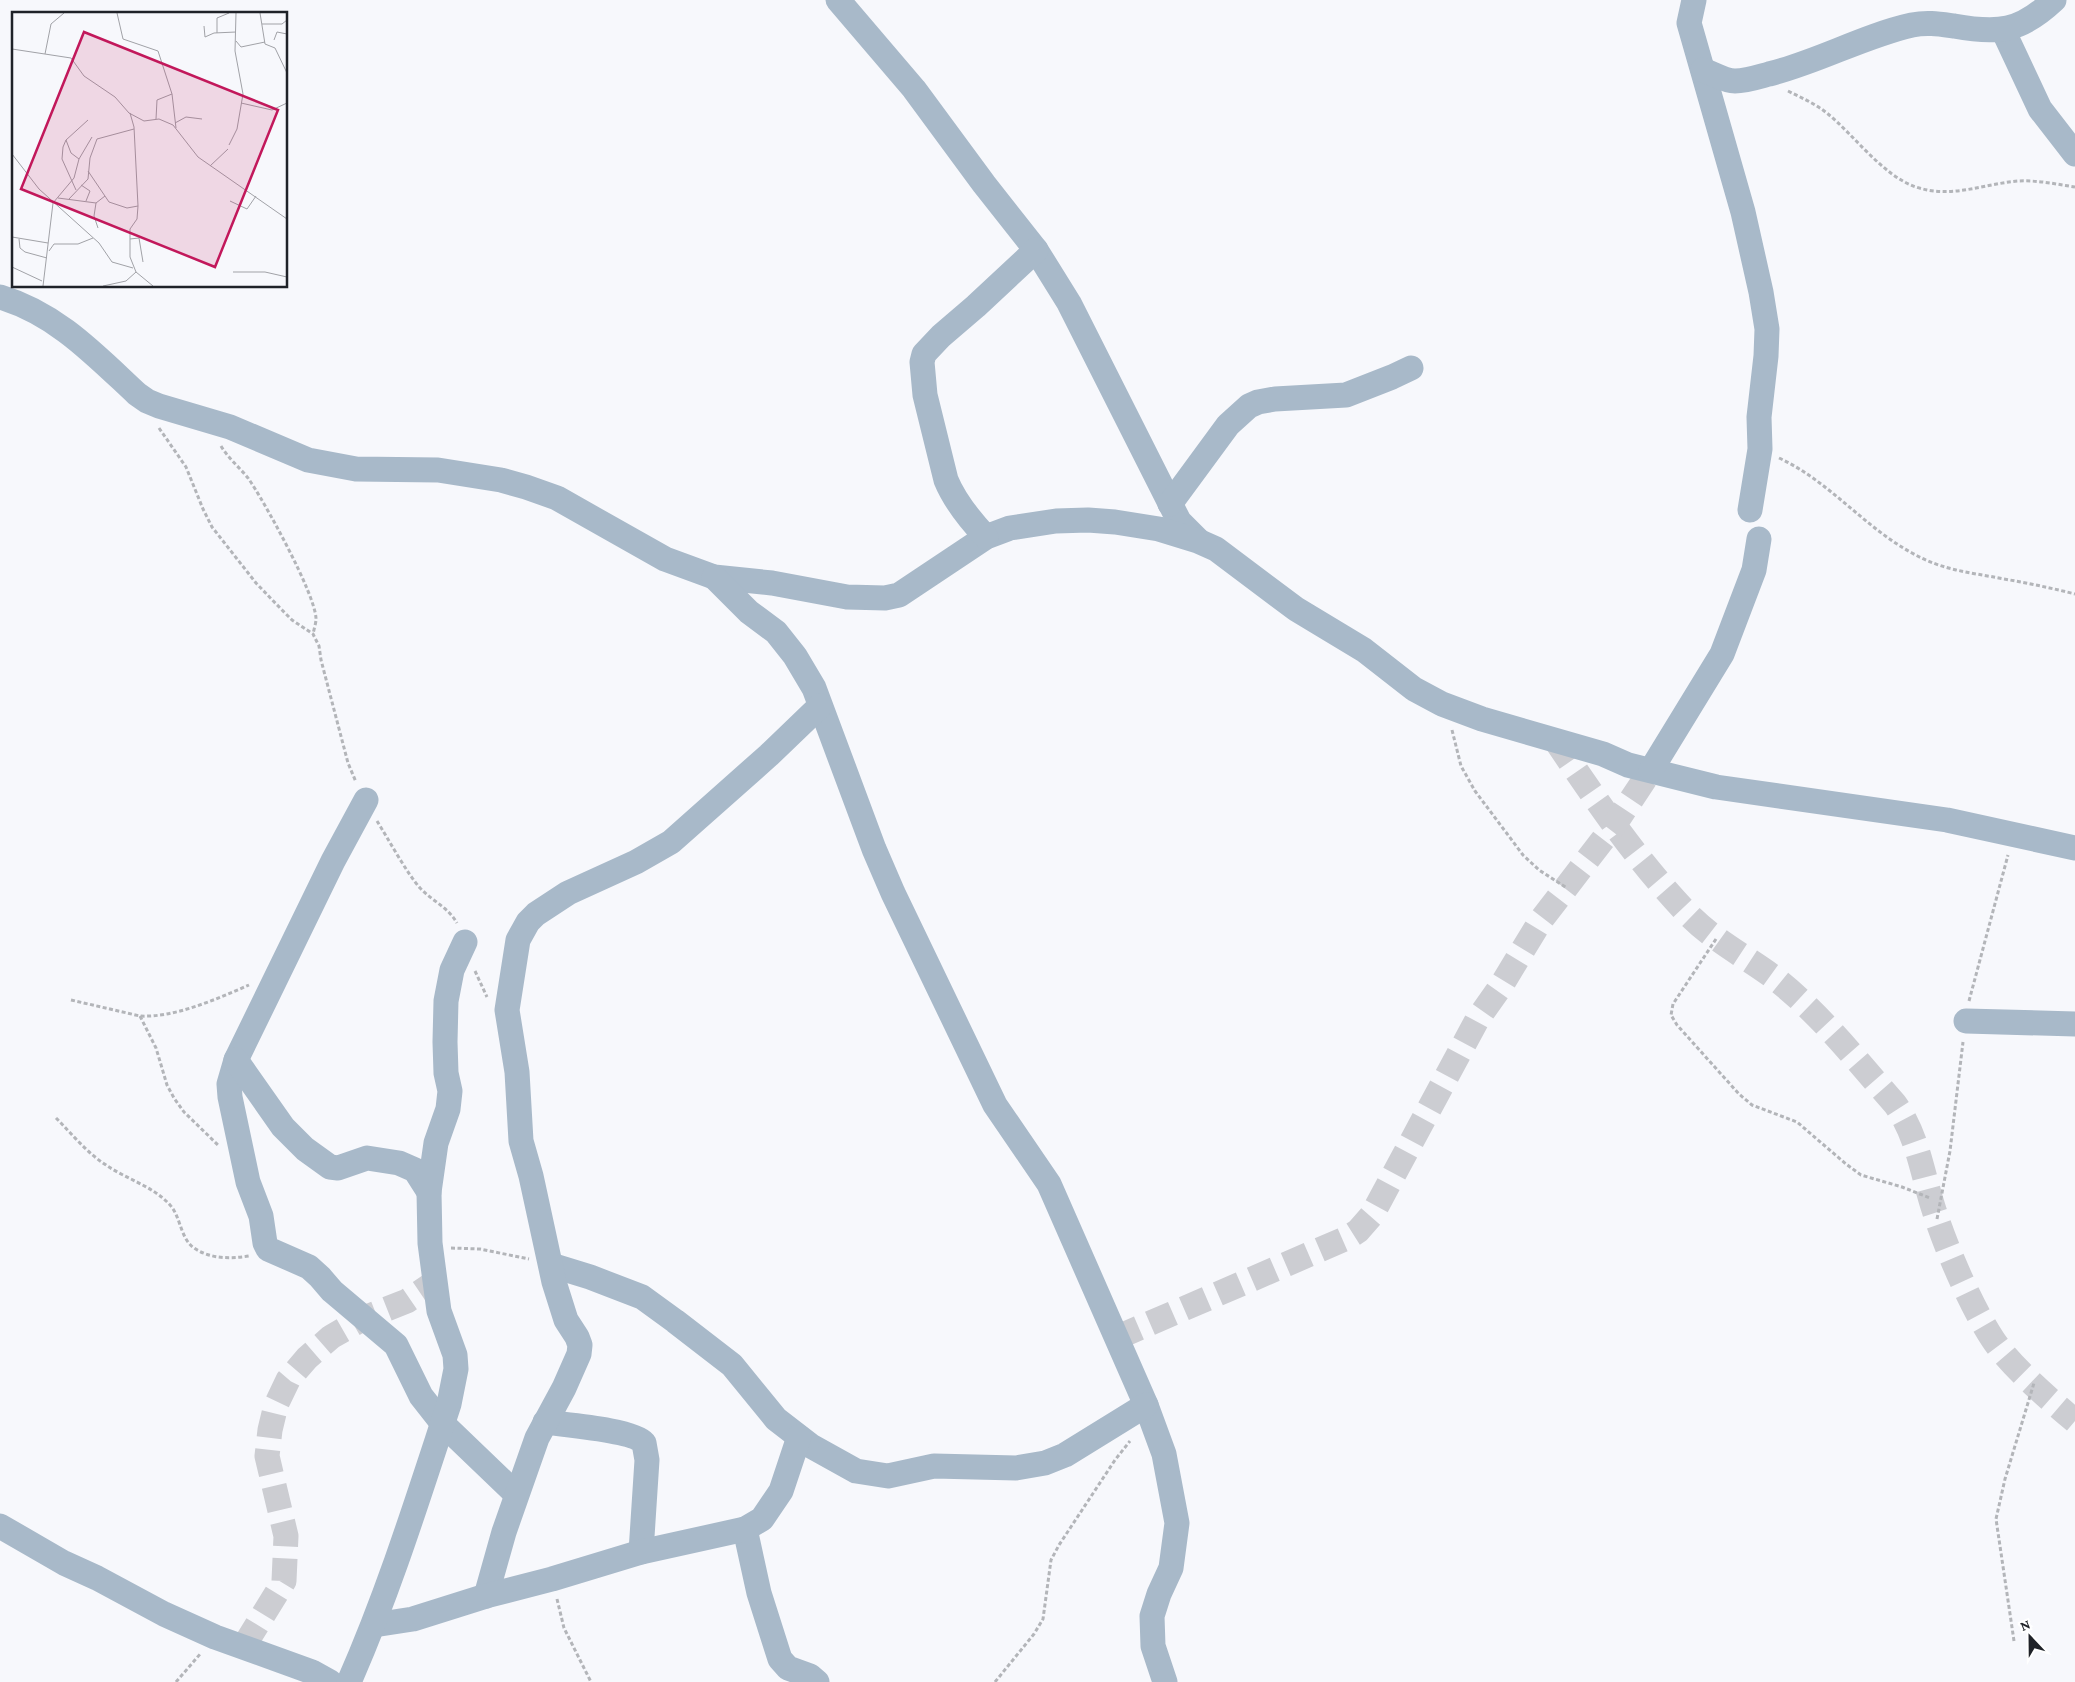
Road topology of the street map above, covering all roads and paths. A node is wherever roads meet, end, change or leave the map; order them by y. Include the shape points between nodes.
1 (838, 0) edge
2 (1694, 0) edge
3 (2054, 0) edge
4 (2003, 30) junction
5 (1703, 70) junction
6 (1786, 90) dead end
7 (2075, 154) edge
8 (2075, 188) edge
9 (1036, 250) junction
10 (0, 297) edge
11 (1411, 368) dead end
12 (147, 401) junction
13 (205, 420) junction
14 (1760, 449) junction
15 (1170, 504) junction
16 (1750, 510) dead end
17 (986, 537) junction
18 (1759, 539) dead end
19 (1198, 541) junction
20 (714, 577) junction
21 (2075, 594) edge
22 (314, 634) junction
23 (1442, 704) junction
24 (820, 706) junction
25 (1651, 770) junction
26 (366, 800) junction
27 (2075, 848) edge
28 (1567, 888) dead end
29 (1716, 939) dead end
30 (465, 942) junction
31 (250, 984) dead end
32 (71, 1000) dead end
33 (488, 1001) dead end
34 (140, 1016) junction
35 (1966, 1021) dead end
36 (2075, 1024) edge
37 (236, 1060) junction
38 (56, 1118) dead end
39 (246, 1170) junction
40 (429, 1192) junction
41 (1930, 1198) dead end
42 (431, 1247) junction
43 (268, 1249) junction
44 (551, 1265) junction
45 (2034, 1383) dead end
46 (1143, 1407) junction
47 (545, 1422) junction
48 (443, 1424) junction
49 (799, 1437) junction
50 (516, 1494) junction
51 (0, 1526) edge
52 (745, 1529) junction
53 (641, 1552) junction
54 (552, 1578) junction
55 (486, 1596) junction
56 (374, 1626) junction
57 (215, 1637) junction
58 (2014, 1641) dead end
59 (176, 1682) edge
60 (330, 1682) edge
61 (349, 1682) edge
62 (591, 1682) edge
63 (817, 1682) edge
64 (996, 1682) edge
65 (1165, 1682) edge

1 - 9 street via 914,89
2 - 5 street via 1689,23
3 - 4 street via 2033,18
4 - 5 street via 1983,31 1929,22 1881,34 1808,63 1755,78 1734,81
4 - 7 street via 2040,109
5 - 14 street via 1743,212 1765,320
6 - 8 path via 1828,113 1863,149 1914,187 1956,192 2030,181
9 - 15 street via 1069,303
9 - 17 street via 941,336 924,354 922,362 925,395 946,480 951,493
10 - 12 street via 36,311 66,329
11 - 15 street via 1346,395 1275,399 1249,406 1228,425
12 - 13 street
12 - 22 path via 160,430 192,477 212,527 287,615
13 - 20 street via 256,436 296,456 333,466 438,470 526,487 557,498 665,559
13 - 22 path via 225,452 248,478 299,571 316,618
14 - 16 street
14 - 21 path via 1809,475 1891,541 1937,565
15 - 19 street via 1179,521
17 - 19 street via 1025,524 1088,520 1159,529
17 - 20 street via 898,594 885,598 847,597 772,583
18 - 25 street via 1754,570 1722,654
19 - 23 street via 1228,558 1296,609 1364,650 1414,689
20 - 24 street via 749,612 776,632 804,670
22 - 26 path via 348,763
23 - 25 street via 1513,730
23 - 28 path via 1461,766 1475,791 1523,855
24 - 44 street via 671,842 552,904 528,922 518,940 509,988 508,1023 517,1072 521,1142
24 - 46 street via 893,893 995,1105 1048,1184
25 - 27 street via 1716,787 1947,820
26 - 30 path via 414,880 454,918
26 - 37 street
29 - 41 path via 1673,1004 1671,1015 1677,1025 1752,1105 1797,1122 1861,1175
30 - 33 path
30 - 40 street via 452,970 446,1000 446,1073 450,1091 448,1109 436,1143
31 - 34 path via 176,1012
32 - 34 path
34 - 39 path via 156,1048 174,1098 184,1112
35 - 36 street
37 - 39 street via 229,1084 230,1097
37 - 40 street via 283,1127 330,1167 338,1168 367,1158 399,1163 415,1170
38 - 43 path via 108,1166 170,1205 193,1248 219,1258 251,1256
39 - 43 street
40 - 42 street
42 - 44 path via 480,1249
42 - 48 street via 439,1311 455,1355 456,1369
43 - 48 street via 309,1267 396,1346 422,1396
44 - 47 street via 566,1320 580,1346 568,1379
44 - 49 street via 632,1293 676,1320 732,1365 776,1419
45 - 58 path via 1996,1519
46 - 49 street via 1065,1455 1045,1463 1016,1468 934,1466 888,1476 856,1471
46 - 64 path via 1132,1439 1051,1560 1043,1620
46 - 65 street via 1164,1454 1178,1523 1171,1568 1152,1616 1153,1646
47 - 50 street
47 - 53 street via 621,1433 635,1436 644,1443 648,1460
48 - 50 street
48 - 56 street
49 - 52 street via 781,1491 762,1519
50 - 55 street
51 - 57 street via 64,1563
52 - 53 street
52 - 63 street via 759,1593 780,1659 788,1668
53 - 54 street
54 - 55 street
54 - 62 path via 564,1628
55 - 56 street via 413,1619
56 - 61 street
57 - 59 path
57 - 60 street via 312,1672

